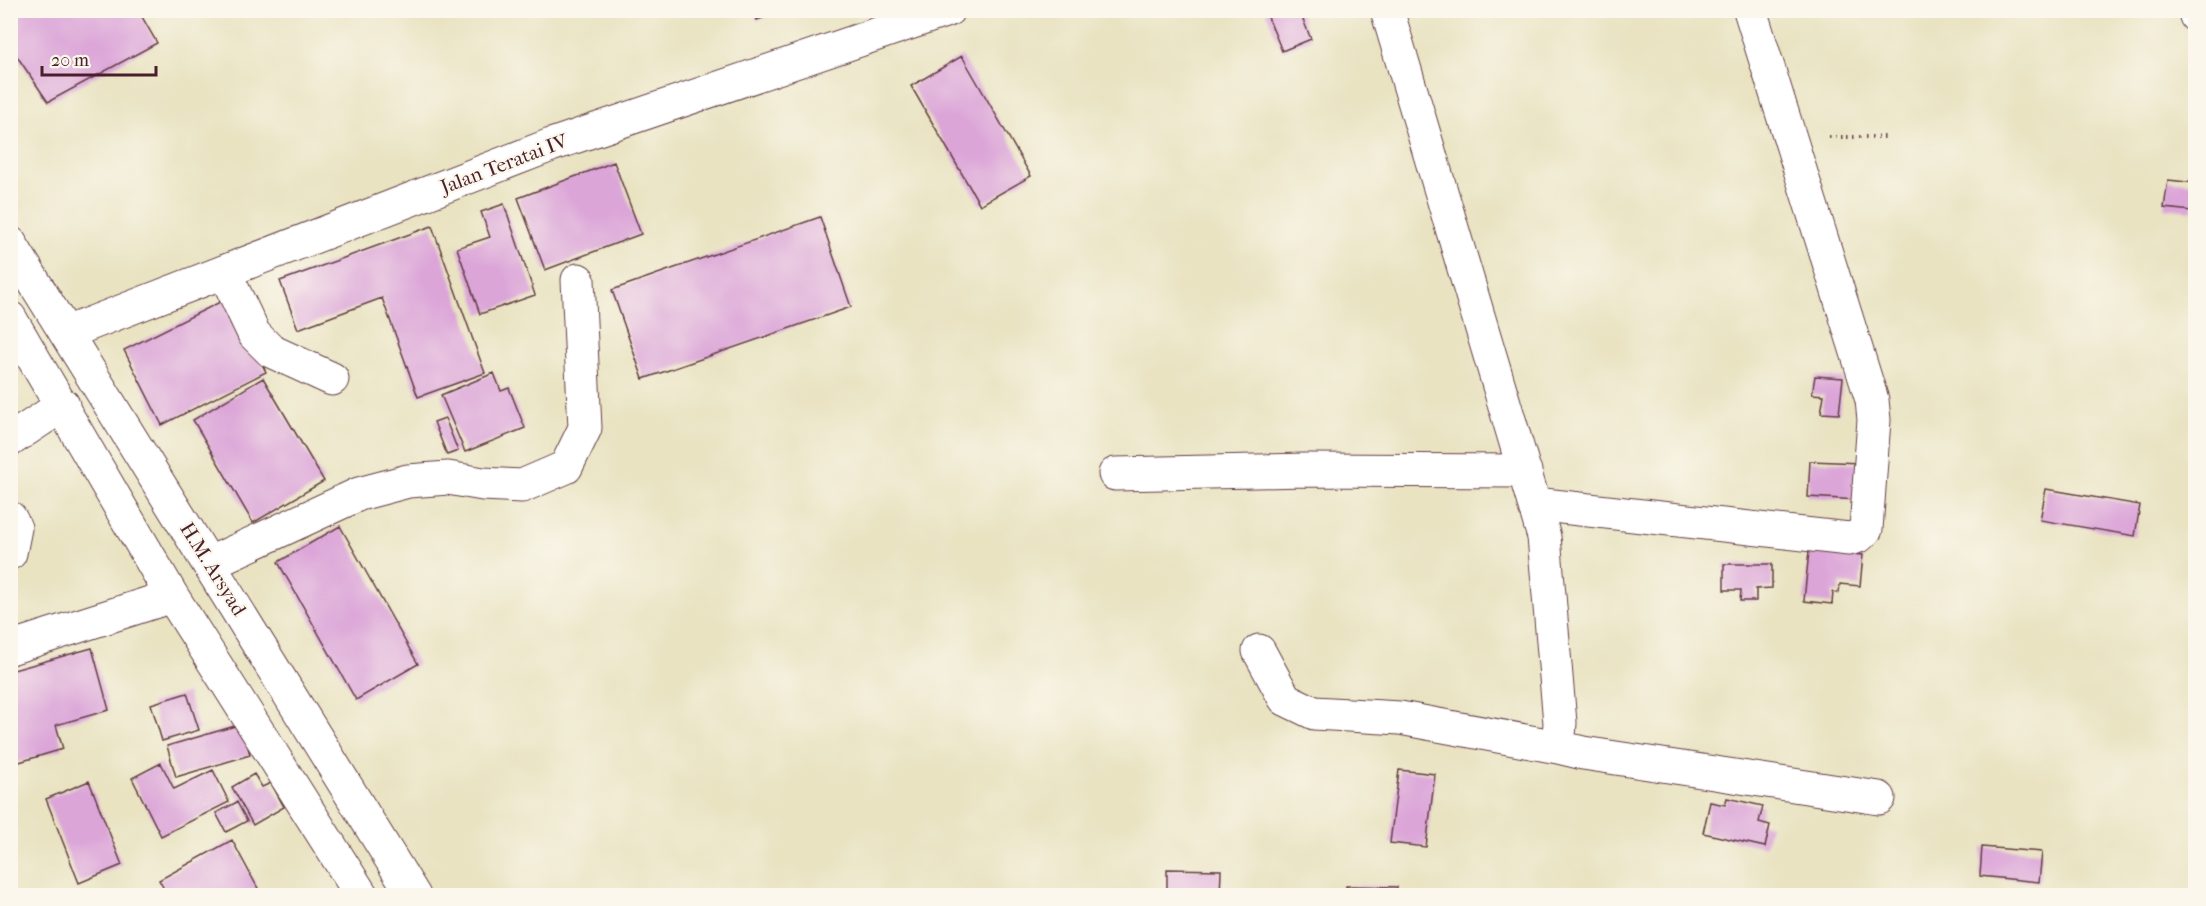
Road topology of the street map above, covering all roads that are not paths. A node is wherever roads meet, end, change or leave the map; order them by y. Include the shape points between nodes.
1 (948, 10) edge
2 (1387, 10) edge
3 (1750, 10) edge
4 (2195, 10) edge
5 (2196, 16) edge
6 (883, 21) edge
7 (10, 243) edge
8 (225, 273) junction
9 (578, 280) dead end
10 (10, 318) edge
11 (66, 333) junction
12 (20, 351) edge
13 (332, 379) dead end
14 (63, 405) junction
15 (10, 440) edge
16 (1525, 471) junction
17 (1115, 474) dead end
18 (1535, 504) junction
19 (10, 518) edge
20 (10, 553) edge
21 (210, 563) junction
22 (172, 596) junction
23 (10, 648) edge
24 (1259, 651) dead end
25 (1558, 747) junction
26 (1879, 798) dead end
27 (362, 896) edge
28 (414, 896) edge

1 - 6 street, Jalan Teratai IV
2 - 16 street
3 - 18 street via 1872,400 1866,529 1850,539
4 - 5 street
6 - 8 street, Jalan Teratai IV
7 - 11 street, H.M. Arsyad
8 - 11 street, Jalan Teratai IV
8 - 13 street via 254,334 270,351
9 - 21 street via 585,428 566,467 522,486 448,478 408,481 359,494
10 - 12 street
11 - 21 street, H.M. Arsyad
12 - 14 street
14 - 15 street
14 - 22 street
16 - 17 street
16 - 18 street
18 - 25 street via 1544,537 1560,723
19 - 20 street via 15,528
21 - 28 street, H.M. Arsyad
22 - 23 street
22 - 27 street
24 - 25 street via 1285,699 1314,713 1400,718
25 - 26 street

